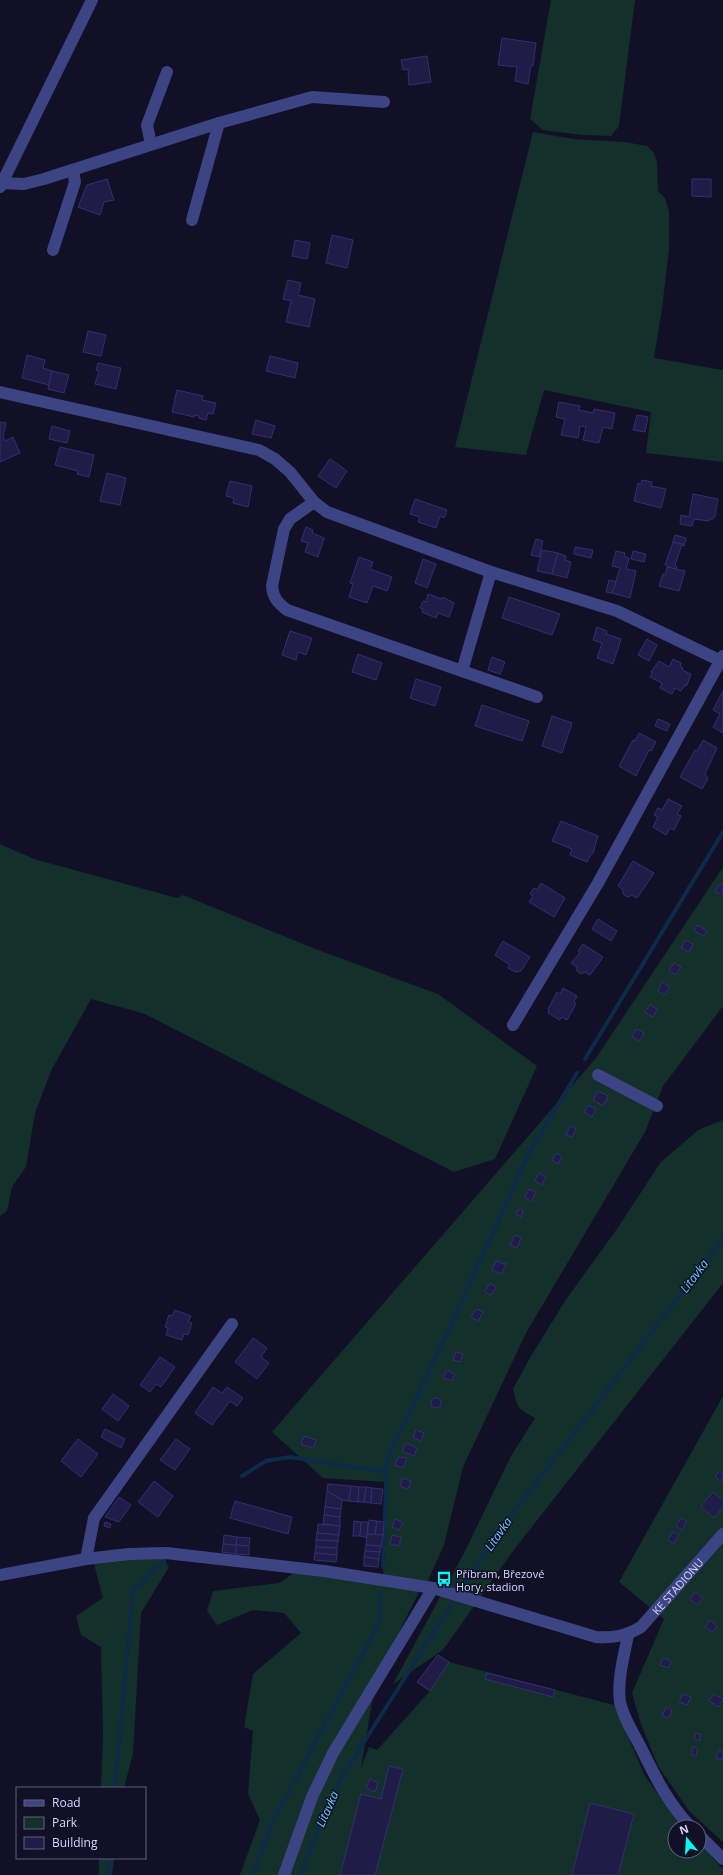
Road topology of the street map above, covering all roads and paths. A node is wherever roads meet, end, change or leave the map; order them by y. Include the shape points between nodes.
1 (92, 0) edge
2 (167, 72) dead end
3 (384, 102) dead end
4 (219, 123) junction
5 (151, 144) junction
6 (73, 170) junction
7 (1, 184) edge
8 (192, 220) dead end
9 (53, 250) dead end
10 (0, 392) edge
11 (314, 502) junction
12 (491, 572) junction
13 (722, 659) edge
14 (462, 671) junction
15 (537, 697) dead end
16 (513, 1025) dead end
17 (598, 1075) dead end
18 (657, 1106) dead end
19 (232, 1324) dead end
20 (723, 1534) edge
21 (86, 1559) junction
22 (0, 1575) edge
23 (433, 1588) junction
24 (628, 1635) junction
25 (683, 1819) edge
26 (707, 1843) edge
27 (723, 1859) edge
28 (284, 1875) edge

1 - 7 street
2 - 5 street via 147,125
3 - 4 street via 312,97
4 - 5 street
4 - 8 street
5 - 6 street
6 - 7 street via 24,184
6 - 9 street via 75,182
10 - 11 street via 259,450 290,472
11 - 12 street via 327,512
11 - 14 street via 290,519 284,528 272,586 273,595 279,604 287,610
12 - 13 street via 617,611
12 - 14 street
13 - 16 street via 598,883
14 - 15 street
17 - 18 street
19 - 21 street via 94,1518
20 - 24 street, KE STADIONU via 641,1627
21 - 22 street
21 - 23 street via 166,1553 324,1571
23 - 24 street via 596,1637 614,1638
23 - 28 street via 333,1753 312,1797
24 - 25 street via 620,1684 620,1702 663,1792
26 - 27 street

